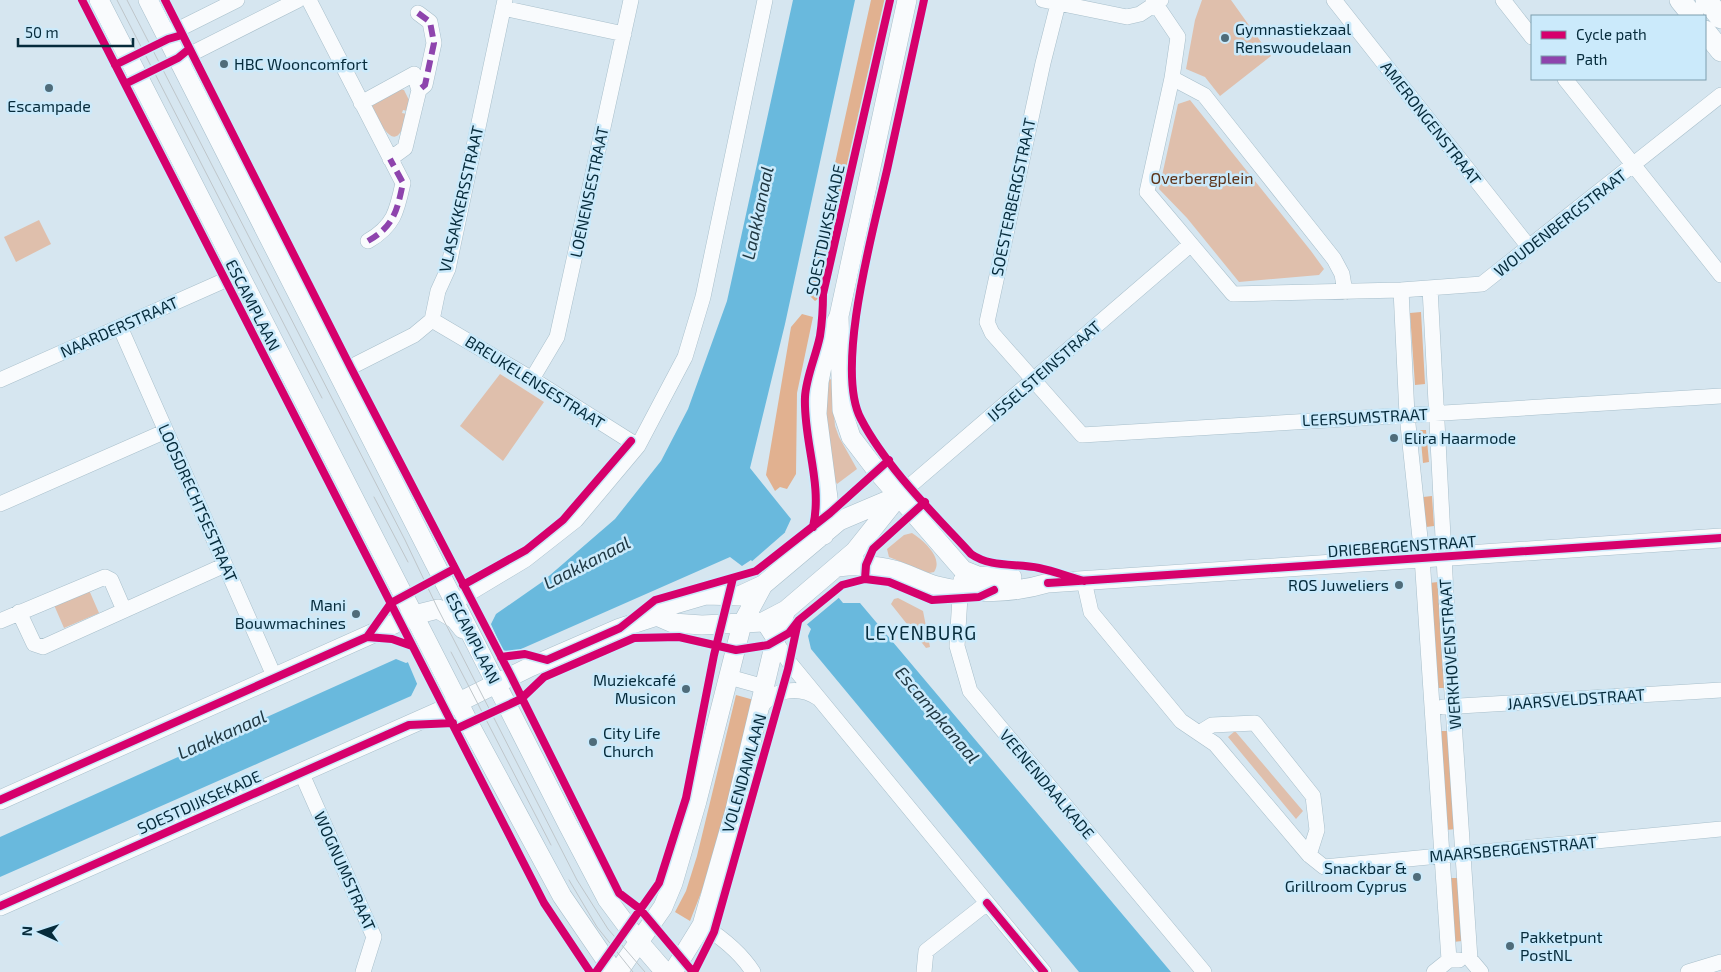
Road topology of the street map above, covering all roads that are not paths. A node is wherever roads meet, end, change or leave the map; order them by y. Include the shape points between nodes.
1 (99, 0) edge
2 (148, 0) edge
3 (237, 0) edge
4 (298, 0) edge
5 (310, 0) edge
6 (631, 0) edge
7 (765, 0) edge
8 (907, 0) edge
9 (1334, 0) edge
10 (1503, 0) edge
11 (1680, 0) edge
12 (1706, 0) edge
13 (1053, 1) edge
14 (1157, 1) edge
15 (504, 4) edge
16 (418, 12) dead end
17 (1692, 15) edge
18 (1721, 18) edge
19 (164, 32) junction
20 (1706, 32) edge
21 (624, 34) junction
22 (1531, 36) edge
23 (1721, 51) edge
24 (179, 60) junction
25 (1172, 78) junction
26 (1566, 80) edge
27 (418, 90) junction
28 (1721, 94) edge
29 (361, 102) junction
30 (390, 159) junction
31 (1634, 165) junction
32 (368, 241) dead end
33 (1190, 245) junction
34 (1529, 247) junction
35 (239, 274) junction
36 (1721, 275) edge
37 (1430, 288) junction
38 (1401, 290) junction
39 (1345, 292) junction
40 (839, 316) junction
41 (432, 320) junction
42 (120, 327) junction
43 (337, 374) junction
44 (532, 379) junction
45 (0, 380) edge
46 (1034, 380) junction
47 (1721, 396) edge
48 (1435, 413) junction
49 (1407, 415) junction
50 (166, 431) junction
51 (638, 446) junction
52 (898, 496) junction
53 (0, 504) edge
54 (1721, 538) edge
55 (817, 541) junction
56 (1444, 556) junction
57 (1422, 557) junction
58 (225, 565) junction
59 (834, 569) junction
60 (963, 570) junction
61 (1084, 581) junction
62 (1048, 583) junction
63 (765, 584) junction
64 (960, 589) junction
65 (455, 602) junction
66 (787, 609) junction
67 (124, 610) junction
68 (19, 612) junction
69 (414, 615) junction
70 (657, 616) junction
71 (0, 621) edge
72 (763, 622) junction
73 (742, 624) junction
74 (466, 630) junction
75 (775, 642) junction
76 (729, 677) junction
77 (275, 678) junction
78 (496, 684) junction
79 (773, 689) junction
80 (1721, 690) edge
81 (821, 701) junction
82 (459, 702) junction
83 (1453, 707) junction
84 (1432, 708) junction
85 (1199, 733) junction
86 (301, 772) junction
87 (0, 800) edge
88 (1721, 829) edge
89 (1308, 855) junction
90 (1463, 855) junction
91 (1442, 856) junction
92 (987, 903) junction
93 (0, 906) edge
94 (702, 925) junction
95 (639, 942) junction
96 (1470, 959) junction
97 (1448, 960) junction
98 (1721, 962) edge
99 (363, 972) edge
100 (614, 972) edge
101 (618, 972) edge
102 (665, 972) edge
103 (673, 972) edge
104 (753, 972) edge
105 (924, 972) edge
106 (1044, 972) edge
107 (1204, 972) edge
108 (1434, 972) edge
109 (1481, 972) edge
110 (1688, 972) edge

1 - 35 street, ESCAMPLAAN
2 - 19 street, ESCAMPLAAN
3 - 19 street via 179,30
4 - 24 street
5 - 29 street
6 - 21 street, LOENENSESTRAAT
7 - 51 street via 703,297 685,357
8 - 40 street, SOESTDIJKSEKADE
9 - 34 street, AMERONGENSTRAAT
10 - 22 street
11 - 17 main road
12 - 18 main road
13 - 14 street via 1127,17 1140,14
13 - 46 street, SOESTERBERGSTRAAT via 1043,63 987,322 992,333
14 - 25 street, WOUDENBERGSTRAAT via 1178,37
15 - 21 street
15 - 41 street, VLASAKKERSSTRAAT via 448,269 438,291
16 - 27 street via 430,22 434,43 426,85
19 - 24 street, ESCAMPLAAN
20 - 23 main road
21 - 44 street, LOENENSESTRAAT via 557,338
24 - 43 street, ESCAMPLAAN
25 - 33 street, WOUDENBERGSTRAAT via 1147,192
25 - 39 street via 1204,95 1334,259 1342,274
26 - 31 street
27 - 29 street via 414,74
27 - 30 street via 405,148
28 - 31 street, WOUDENBERGSTRAAT
29 - 30 street
30 - 32 street via 403,183 398,208 384,232
31 - 34 street, WOUDENBERGSTRAAT
31 - 36 street
33 - 39 street, WOUDENBERGSTRAAT via 1233,294
33 - 46 street, IJSSELSTEINSTRAAT
34 - 37 street, WOUDENBERGSTRAAT via 1482,284
35 - 42 street, NAARDERSTRAAT
35 - 69 street, ESCAMPLAAN
37 - 38 street, WOUDENBERGSTRAAT
37 - 48 street, WERKHOVENSTRAAT
38 - 39 street, WOUDENBERGSTRAAT
38 - 49 street, WERKHOVENSTRAAT
40 - 52 street, SOESTDIJKSEKADE via 842,410 850,437
40 - 55 street, SOESTDIJKSEKADE via 827,341 819,382 817,414 830,513
41 - 43 street via 414,335
41 - 44 street, BREUKELENSESTRAAT
42 - 45 street, NAARDERSTRAAT
42 - 50 street, LOOSDRECHTSESTRAAT
43 - 65 street, ESCAMPLAAN
44 - 51 street, BREUKELENSESTRAAT
46 - 49 street, LEERSUMSTRAAT via 1082,434
46 - 52 street, IJSSELSTEINSTRAAT
47 - 48 street, LEERSUMSTRAAT
48 - 49 street, LEERSUMSTRAAT
48 - 56 street, WERKHOVENSTRAAT
49 - 57 street, WERKHOVENSTRAAT
50 - 53 street
50 - 58 street, LOOSDRECHTSESTRAAT
51 - 65 street via 576,520 524,560
52 - 55 street, SOESTDIJKSEKADE via 839,521
52 - 59 street via 862,544
52 - 60 street
54 - 56 street, DRIEBERGENSTRAAT
55 - 63 street, SOESTDIJKSEKADE
56 - 57 street, DRIEBERGENSTRAAT
56 - 83 street, WERKHOVENSTRAAT
57 - 61 street, DRIEBERGENSTRAAT
57 - 84 street, WERKHOVENSTRAAT
58 - 67 street
58 - 77 street, LOOSDRECHTSESTRAAT
59 - 64 street via 859,565 878,567 896,570 940,587
59 - 66 street
60 - 62 street, DRIEBERGENSTRAAT via 978,576 1028,577
60 - 64 street, VEENENDAALKADE
61 - 62 street, DRIEBERGENSTRAAT
61 - 85 street, MAARSBERGENSTRAAT via 1091,612 1181,721
62 - 64 street, DRIEBERGENSTRAAT via 1026,589
63 - 70 street, SOESTDIJKSEKADE via 739,596 706,595 672,605
63 - 73 street, SOESTDIJKSEKADE
64 - 107 street, VEENENDAALKADE via 957,646 970,691
65 - 74 street, ESCAMPLAAN
66 - 72 street
66 - 75 street, VOLENDAMLAAN
67 - 68 street via 111,580 105,577
67 - 68 street via 43,647 34,644
68 - 71 street
69 - 74 street via 438,609
69 - 77 street
69 - 82 street, ESCAMPLAAN
70 - 73 street via 673,623
70 - 78 street, SOESTDIJKSEKADE via 620,628
72 - 73 street
72 - 75 street
73 - 76 street
74 - 78 street, ESCAMPLAAN
75 - 79 street, VOLENDAMLAAN
75 - 81 street
76 - 79 street
76 - 95 street via 673,882 663,907
77 - 87 street
78 - 82 street, SOESTDIJKSEKADE
78 - 95 street, ESCAMPLAAN via 607,899
79 - 81 street via 804,692
79 - 94 street, VOLENDAMLAAN via 759,710
80 - 83 street, JAARSVELDSTRAAT
81 - 92 street
82 - 86 street, SOESTDIJKSEKADE
82 - 100 street, ESCAMPLAAN via 562,896
83 - 84 street, JAARSVELDSTRAAT
83 - 90 street, WERKHOVENSTRAAT
84 - 91 street, WERKHOVENSTRAAT
85 - 89 street, MAARSBERGENSTRAAT via 1215,744
85 - 89 street via 1212,725 1255,723 1313,796 1316,830
86 - 93 street, SOESTDIJKSEKADE
86 - 99 street, WOGNUMSTRAAT via 374,937
88 - 90 street, MAARSBERGENSTRAAT
89 - 91 street, MAARSBERGENSTRAAT via 1324,867
90 - 91 street, MAARSBERGENSTRAAT
90 - 96 street, WERKHOVENSTRAAT
91 - 97 street, WERKHOVENSTRAAT
92 - 105 street via 926,951
92 - 106 street
94 - 103 street, VOLENDAMLAAN
94 - 104 street via 746,961
95 - 101 street
95 - 102 street, ESCAMPLAAN
96 - 97 street
96 - 109 street
97 - 108 street
98 - 110 street

